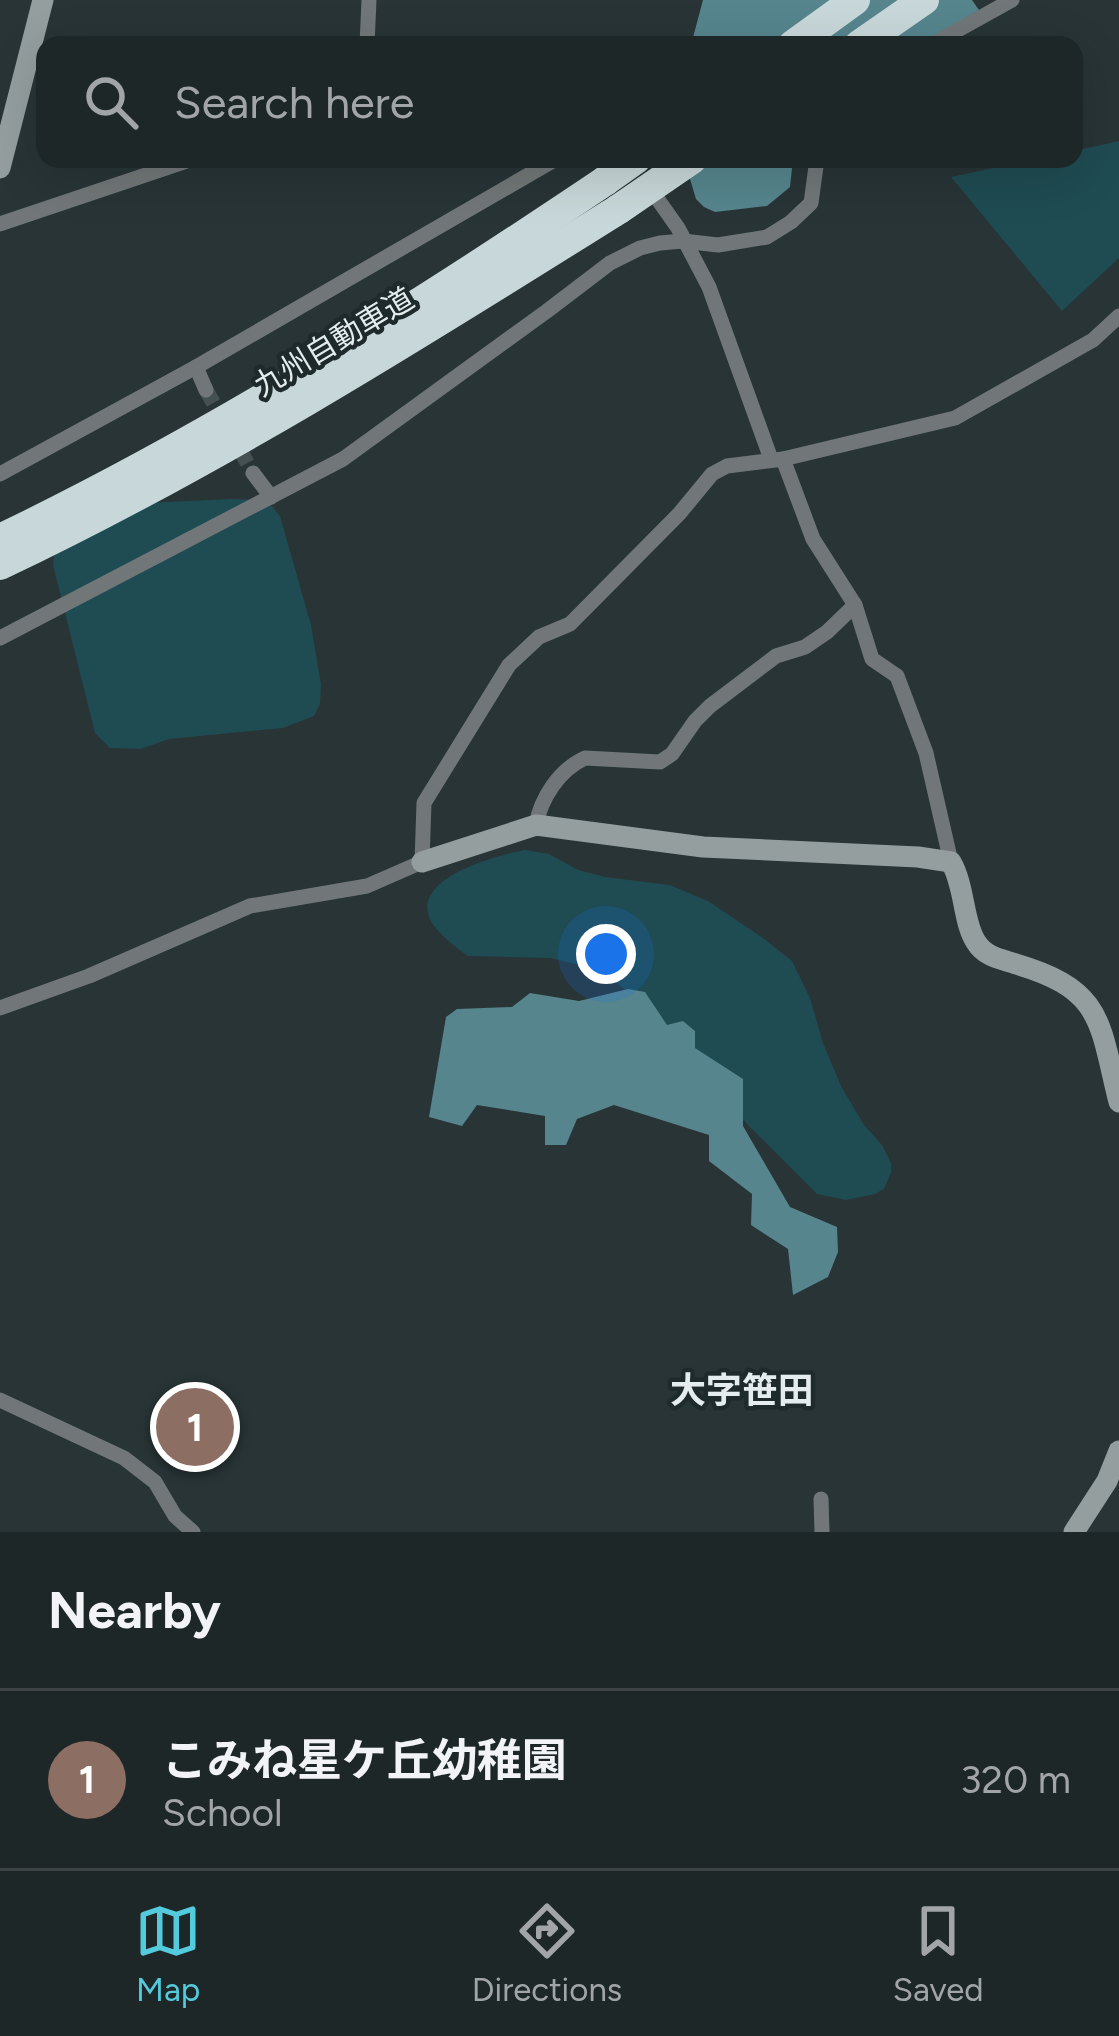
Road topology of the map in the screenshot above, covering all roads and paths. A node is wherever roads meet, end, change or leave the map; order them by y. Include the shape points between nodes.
1 (44, 0) edge
2 (370, 0) edge
3 (855, 0) edge
4 (924, 0) edge
5 (1012, 0) edge
6 (368, 36) edge
7 (805, 36) edge
8 (872, 36) edge
9 (947, 36) edge
10 (0, 168) edge
11 (166, 168) edge
12 (540, 168) edge
13 (628, 168) edge
14 (639, 168) edge
15 (672, 168) edge
16 (817, 168) edge
17 (612, 195) junction
18 (0, 224) edge
19 (683, 241) junction
20 (1119, 316) edge
21 (196, 367) junction
22 (206, 390) tunnel mouth
23 (777, 459) junction
24 (253, 473) tunnel mouth
25 (0, 474) edge
26 (271, 497) junction
27 (0, 539) edge
28 (0, 565) edge
29 (855, 605) junction
30 (0, 638) edge
31 (536, 825) junction
32 (422, 862) junction
33 (951, 862) junction
34 (0, 1008) edge
35 (1119, 1102) edge
36 (0, 1400) edge
37 (1119, 1451) edge
38 (821, 1499) dead end
39 (193, 1532) edge
40 (822, 1532) edge
41 (1074, 1532) edge

1 - 10 street
2 - 6 street
3 - 7 highway
4 - 8 highway
5 - 9 street
11 - 18 street
12 - 21 street
13 - 17 highway, 九州自動車道, bridge
14 - 19 street
15 - 17 highway, 九州自動車道, bridge
16 - 19 street via 812,203 767,237
17 - 27 highway, 九州自動車道 via 289,384
17 - 28 highway, 九州自動車道 via 301,405
19 - 23 street
19 - 26 street via 610,263 343,459
20 - 23 street via 1094,340 955,418
21 - 22 street
21 - 25 street
23 - 29 street
23 - 32 street via 712,474 571,624 539,637 508,665 424,803
24 - 26 street
26 - 30 street
29 - 31 street via 827,632 776,656 710,706 660,762 575,762 540,806
29 - 33 street via 872,659 897,676 926,753
31 - 32 street
31 - 33 street via 703,847
32 - 34 street via 367,886 250,906
33 - 35 street via 974,941 990,956 1072,987 1091,1006
36 - 39 street via 124,1459 155,1482
37 - 41 street
38 - 40 street

